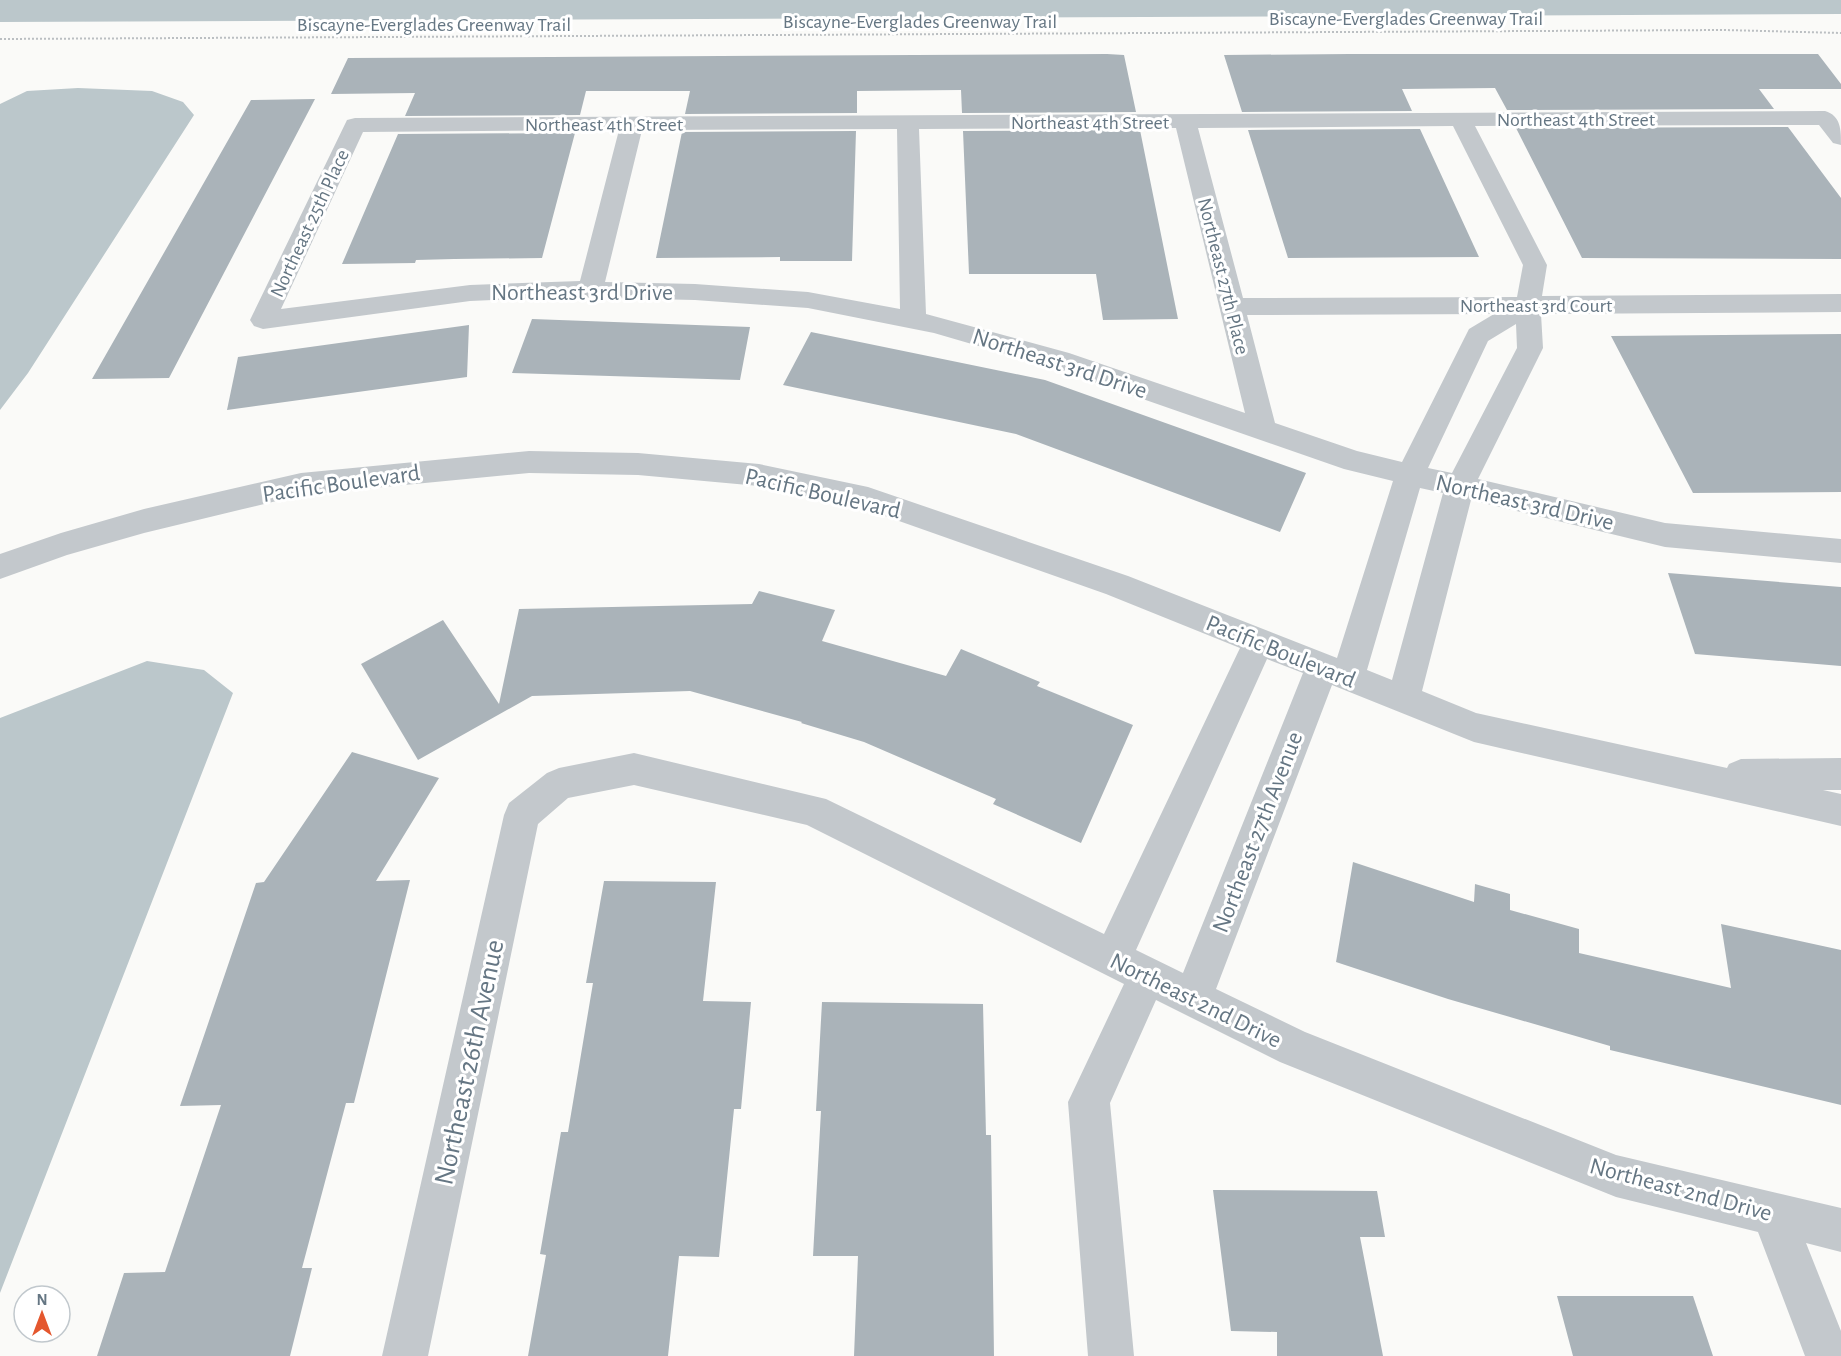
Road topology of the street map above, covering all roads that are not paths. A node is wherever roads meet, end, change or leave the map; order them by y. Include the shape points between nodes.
1 (1461, 120) junction
2 (1185, 121) junction
3 (908, 123) junction
4 (632, 124) junction
5 (355, 125) joint
6 (1841, 138) edge
7 (590, 290) junction
8 (1841, 303) edge
9 (1528, 305) junction
10 (1232, 308) junction
11 (263, 320) joint
12 (913, 320) junction
13 (1263, 430) junction
14 (1410, 474) junction
15 (1460, 486) junction
16 (1841, 551) edge
17 (0, 567) edge
18 (1259, 642) junction
19 (1335, 672) junction
20 (1403, 700) junction
21 (1841, 774) edge
22 (1685, 775) junction
23 (559, 784) joint
24 (1841, 810) edge
25 (1130, 968) junction
26 (1193, 998) junction
27 (1773, 1214) junction
28 (1841, 1230) edge
29 (405, 1356) edge
30 (1111, 1356) edge
31 (1828, 1356) edge

1 - 2 street, Northeast 4th Street
1 - 6 street, Northeast 4th Street via 1825,118
1 - 9 street via 1535,265
2 - 3 street, Northeast 4th Street
2 - 10 street, Northeast 27th Place
3 - 4 street, Northeast 4th Street
3 - 12 street
4 - 5 street, Northeast 4th Street
4 - 7 street
5 - 11 street, Northeast 25th Place
7 - 11 street, Northeast 3rd Drive via 470,293
7 - 12 street, Northeast 3rd Drive via 808,300
8 - 9 street, Northeast 3rd Court
9 - 10 street, Northeast 3rd Court
9 - 14 street, Northeast 27th Avenue via 1478,335
9 - 15 street via 1530,348
10 - 13 street, Northeast 27th Place
12 - 13 street, Northeast 3rd Drive via 1060,360
13 - 14 street, Northeast 3rd Drive via 1354,461
14 - 15 street, Northeast 3rd Drive
14 - 19 street, Northeast 27th Avenue
15 - 16 street, Northeast 3rd Drive via 1665,535
15 - 20 street
17 - 18 street, Pacific Boulevard via 144,521 301,484 529,462 638,464 759,475 868,498 1117,585
18 - 19 street, Pacific Boulevard
18 - 25 street
19 - 20 street, Pacific Boulevard
19 - 26 street, Northeast 27th Avenue
20 - 22 street, Pacific Boulevard via 1474,727
21 - 22 street, Pacific Boulevard
22 - 24 street, Pacific Boulevard
23 - 25 street, Northeast 2nd Drive via 634,769 813,810
23 - 29 street, Northeast 26th Avenue via 522,815
25 - 26 street, Northeast 2nd Drive
25 - 30 street via 1089,1102
26 - 27 street, Northeast 2nd Drive via 1294,1048 1616,1176
27 - 28 street, Northeast 2nd Drive
27 - 31 street

